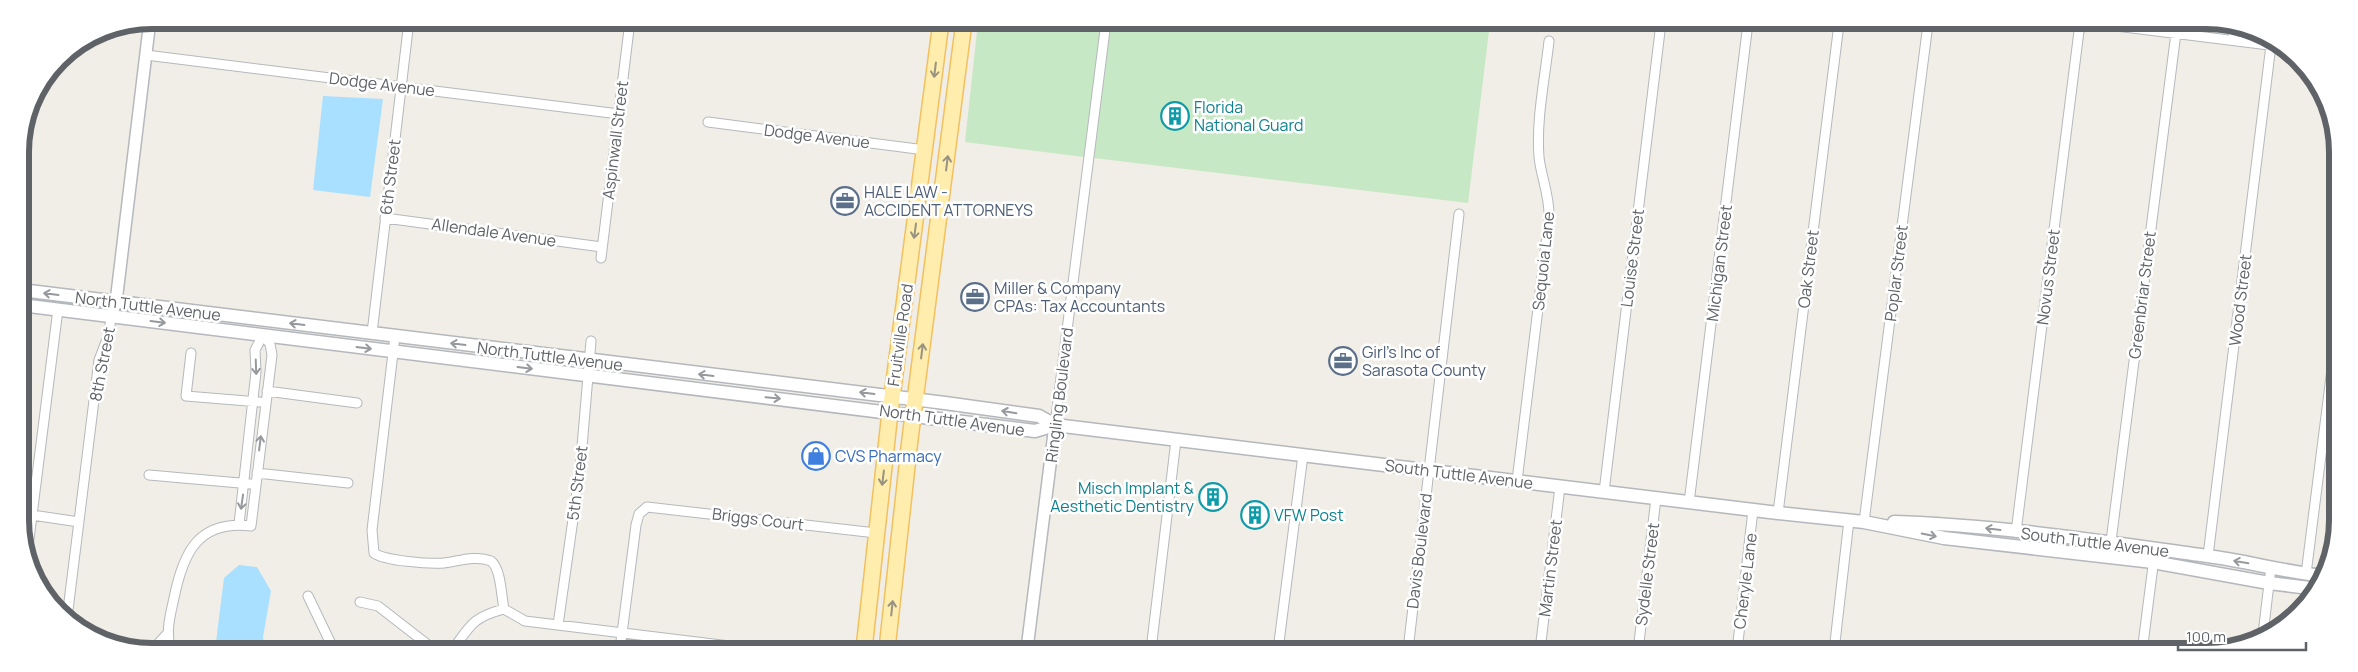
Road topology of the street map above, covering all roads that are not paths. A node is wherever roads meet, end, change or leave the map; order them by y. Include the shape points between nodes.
1 (149, 29) edge
2 (408, 29) edge
3 (629, 29) edge
4 (940, 29) edge
5 (963, 29) edge
6 (1105, 29) edge
7 (1660, 29) edge
8 (1747, 29) edge
9 (1837, 29) edge
10 (1927, 29) edge
11 (2080, 29) edge
12 (2151, 29) edge
13 (2234, 32) edge
14 (2176, 33) junction
15 (2233, 40) junction
16 (1549, 41) dead end
17 (2266, 44) edge
18 (2274, 49) edge
19 (146, 55) junction
20 (401, 87) junction
21 (619, 114) junction
22 (708, 122) dead end
23 (925, 150) junction
24 (1459, 214) dead end
25 (385, 218) junction
26 (602, 247) junction
27 (601, 258) dead end
28 (29, 291) edge
29 (116, 302) junction
30 (29, 306) edge
31 (58, 310) junction
32 (111, 316) junction
33 (372, 333) junction
34 (263, 335) junction
35 (395, 336) junction
36 (591, 341) dead end
37 (393, 351) junction
38 (191, 353) dead end
39 (589, 360) junction
40 (588, 376) junction
41 (2329, 386) edge
42 (267, 391) junction
43 (892, 396) junction
44 (916, 399) junction
45 (254, 401) junction
46 (265, 402) junction
47 (357, 403) dead end
48 (890, 412) junction
49 (914, 416) junction
50 (1055, 425) junction
51 (1176, 440) junction
52 (1303, 455) junction
53 (1428, 470) junction
54 (257, 473) junction
55 (149, 474) dead end
56 (1516, 481) junction
57 (348, 483) dead end
58 (245, 484) junction
59 (256, 485) junction
60 (1560, 486) junction
61 (1604, 492) junction
62 (1656, 498) junction
63 (1689, 503) junction
64 (1753, 510) junction
65 (1778, 514) junction
66 (32, 515) junction
67 (1849, 520) junction
68 (79, 522) junction
69 (1864, 522) junction
70 (239, 524) junction
71 (2016, 532) junction
72 (876, 533) junction
73 (30, 536) edge
74 (2111, 543) junction
75 (2154, 556) junction
76 (2208, 556) junction
77 (2109, 557) junction
78 (2271, 567) junction
79 (2306, 574) junction
80 (2316, 575) edge
81 (2269, 583) junction
82 (2310, 588) edge
83 (308, 596) dead end
84 (360, 602) dead end
85 (504, 609) junction
86 (68, 610) edge
87 (558, 625) junction
88 (2264, 630) edge
89 (622, 633) junction
90 (167, 634) junction
91 (159, 643) edge
92 (169, 643) edge
93 (331, 643) edge
94 (418, 643) edge
95 (458, 643) edge
96 (621, 643) edge
97 (702, 643) edge
98 (865, 643) edge
99 (888, 643) edge
100 (1028, 643) edge
101 (1152, 643) edge
102 (1279, 643) edge
103 (1409, 643) edge
104 (1541, 643) edge
105 (1639, 643) edge
106 (1737, 643) edge
107 (1835, 643) edge
108 (2143, 643) edge

1 - 19 street, 8th Street
2 - 20 street, 6th Street
3 - 21 street, Aspinwall Street
4 -> 23 main road, Fruitville Road
44 -> 5 main road, Fruitville Road
6 - 50 street, Ringling Boulevard
7 - 61 street, Louise Street
8 - 63 street, Michigan Street
9 - 65 street, Oak Street
10 - 69 street, Poplar Street
11 - 71 street, Novus Street
12 - 14 street
13 - 15 street
14 - 15 street
14 - 74 street, Greenbriar Street
15 - 17 street
16 - 56 street, Sequoia Lane via 1539,145 1549,218
18 - 76 street, Wood Street
19 - 20 street, Dodge Avenue
19 - 29 street, 8th Street
20 - 21 street, Dodge Avenue
20 - 25 street, 6th Street
21 - 26 street, Aspinwall Street
22 - 23 street, Dodge Avenue
23 -> 43 main road, Fruitville Road
24 - 53 street, Davis Boulevard
25 - 26 street, Allendale Avenue
25 - 33 street, 6th Street
26 - 27 street, Aspinwall Street
29 -> 28 main road, North Tuttle Avenue
29 - 32 street, 8th Street
33 -> 29 main road, North Tuttle Avenue
30 - 31 main road, North Tuttle Avenue
31 - 32 main road, North Tuttle Avenue
31 - 66 street
32 -> 34 main road, North Tuttle Avenue
32 - 68 street, 8th Street via 109,334 99,360
33 - 35 main road, North Tuttle Avenue
34 -> 37 main road, North Tuttle Avenue
34 - 42 street via 272,349
34 -> 45 street via 255,350
35 - 37 street
39 -> 35 main road, North Tuttle Avenue
36 - 39 street, 5th Street
37 -> 40 main road, North Tuttle Avenue
37 - 85 street via 372,530 374,552 386,558 429,563 479,558 491,561 499,571
38 - 45 street via 186,396
39 - 40 street, 5th Street
43 -> 39 main road, North Tuttle Avenue
40 -> 48 main road, North Tuttle Avenue
40 - 87 street, 5th Street via 580,470
41 - 79 street
42 - 46 street
42 - 47 street
43 - 44 main road, North Tuttle Avenue
43 - 48 main road, Fruitville Road
44 - 49 main road, Fruitville Road
50 -> 44 main road, North Tuttle Avenue via 1038,416
45 - 46 street
45 - 58 street
54 -> 46 street
48 - 49 main road, North Tuttle Avenue
48 -> 72 main road, Fruitville Road
49 - 50 main road, North Tuttle Avenue via 1035,431
99 -> 49 main road, Fruitville Road
50 - 51 main road, South Tuttle Avenue
50 - 100 street, Ringling Boulevard
51 - 52 main road, South Tuttle Avenue
51 - 101 street
52 - 53 main road, South Tuttle Avenue
52 - 102 street
53 - 56 main road, South Tuttle Avenue
53 - 103 street, Davis Boulevard
54 - 57 street
54 - 59 street
55 - 58 street
56 - 60 main road, South Tuttle Avenue
58 - 59 street
58 -> 70 street
59 - 70 street via 251,526
60 - 61 main road, South Tuttle Avenue
60 - 104 street, Martin Street
61 - 62 main road, South Tuttle Avenue
62 - 63 main road, South Tuttle Avenue
62 - 105 street, Sydelle Street
63 - 64 main road, South Tuttle Avenue
64 - 65 main road, South Tuttle Avenue
64 - 106 street, Cheryle Lane
65 - 67 main road, South Tuttle Avenue
66 - 68 street
66 - 73 street
67 - 69 main road, South Tuttle Avenue
67 - 107 street
68 - 86 street, 8th Street
71 -> 69 main road, South Tuttle Avenue via 1945,523
69 -> 77 main road, South Tuttle Avenue via 1944,538
70 - 90 street via 210,532 189,550 180,569
71 - 74 main road, South Tuttle Avenue
72 - 89 street, Briggs Court via 647,507 636,525
72 - 98 main road, Fruitville Road
74 - 75 main road, South Tuttle Avenue
74 - 77 street, Greenbriar Street
75 - 76 main road, South Tuttle Avenue
75 - 77 main road, South Tuttle Avenue
75 - 81 main road, South Tuttle Avenue
75 - 108 street
78 -> 76 main road, South Tuttle Avenue
78 - 79 main road, South Tuttle Avenue
78 - 81 street
79 - 80 main road, South Tuttle Avenue
81 - 82 main road, South Tuttle Avenue
81 - 88 street
83 - 93 street
84 - 94 street via 378,606
85 - 87 street via 525,621
85 - 95 street via 483,615 473,622
87 - 89 street
89 - 96 street
89 - 97 street
90 - 91 street
90 - 92 street

